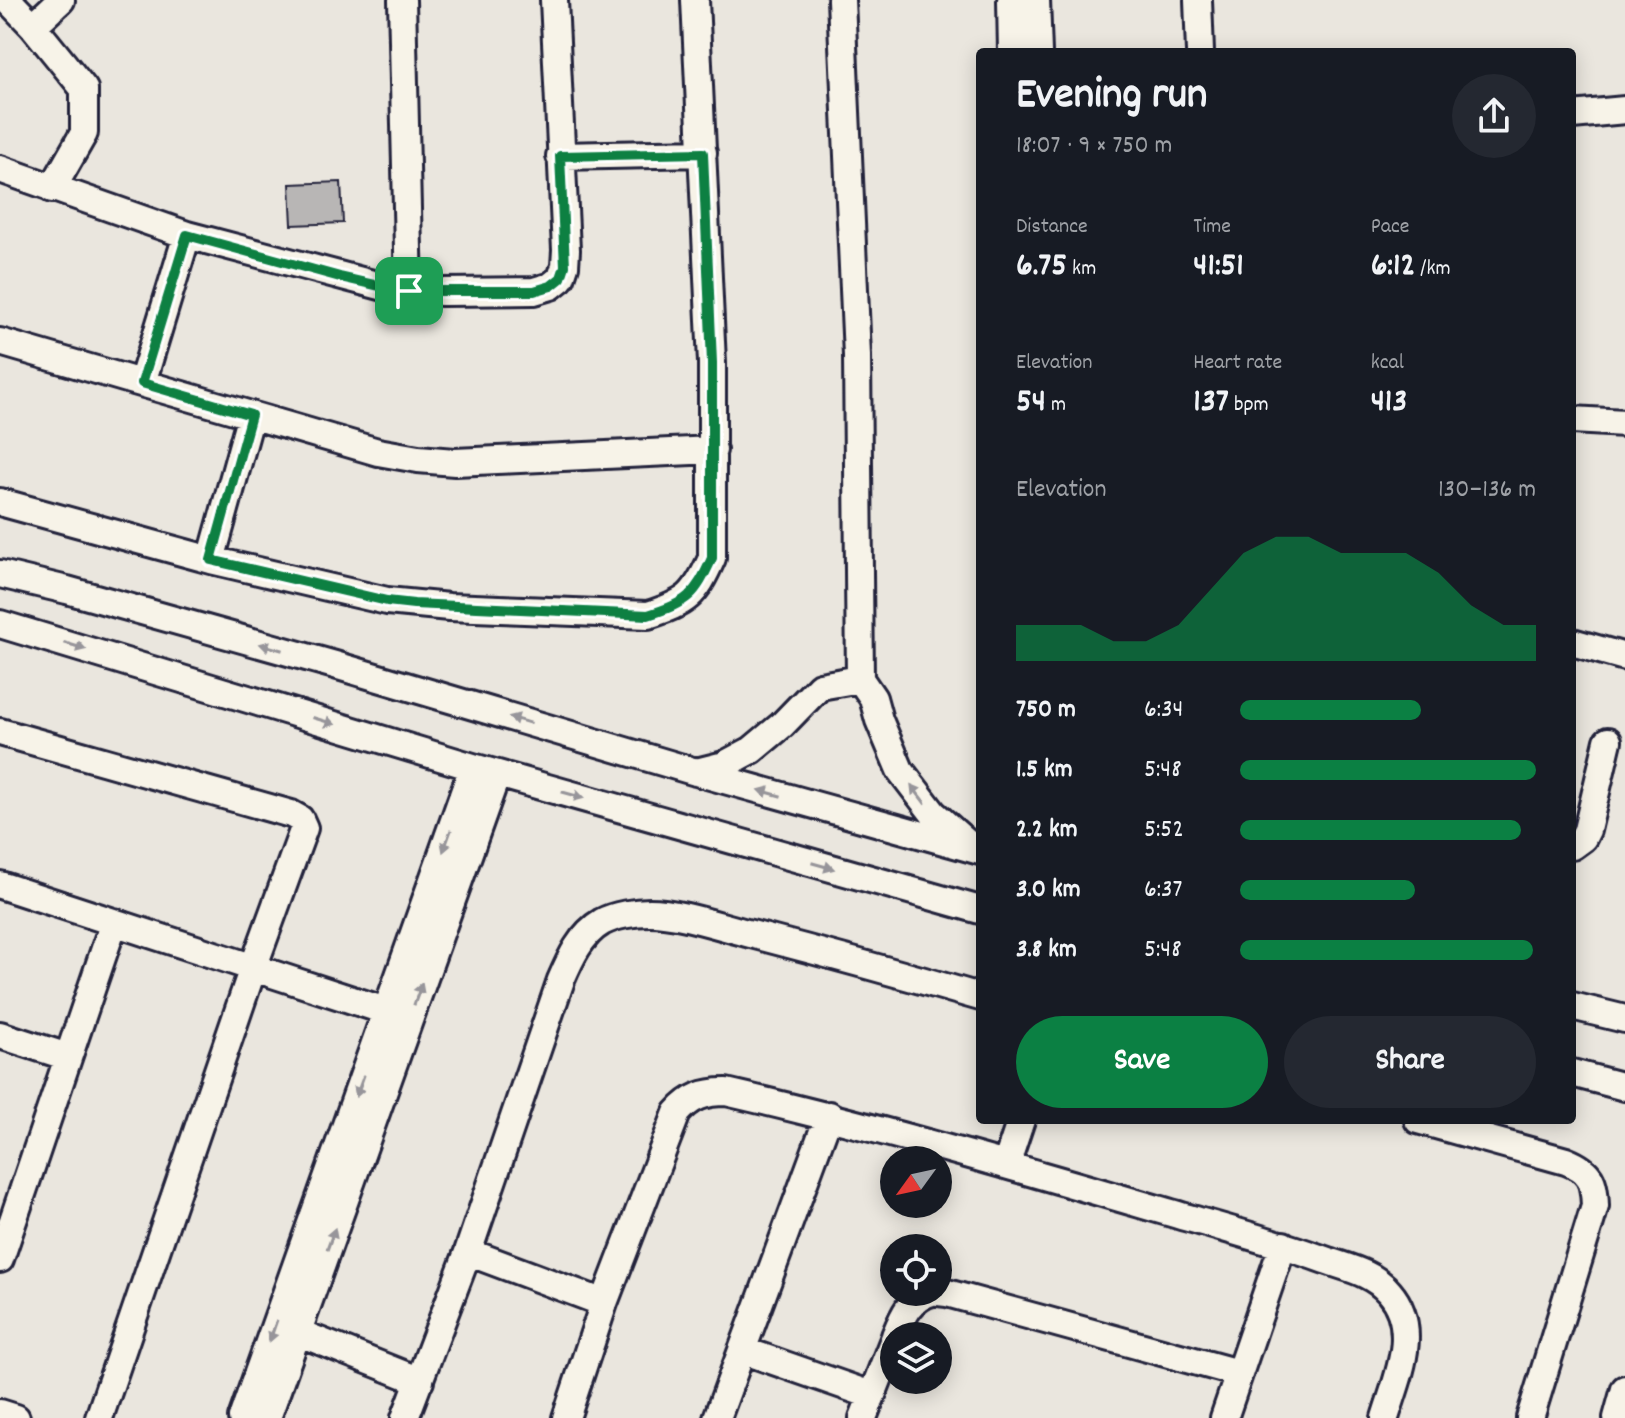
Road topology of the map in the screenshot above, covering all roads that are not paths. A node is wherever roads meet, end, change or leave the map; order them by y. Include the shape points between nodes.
1 (8, 0) edge
2 (61, 0) edge
3 (402, 0) edge
4 (554, 0) edge
5 (695, 0) edge
6 (841, 0) edge
7 (1011, 0) edge
8 (1036, 0) edge
9 (1198, 0) edge
10 (33, 26) junction
11 (1012, 48) edge
12 (1038, 48) edge
13 (1200, 48) edge
14 (1625, 110) edge
15 (1576, 115) edge
16 (703, 153) junction
17 (560, 156) junction
18 (0, 169) edge
19 (52, 189) junction
20 (187, 235) junction
21 (409, 291) junction
22 (0, 342) edge
23 (142, 383) junction
24 (251, 415) junction
25 (1576, 420) edge
26 (1625, 423) edge
27 (713, 450) junction
28 (0, 502) edge
29 (211, 560) junction
30 (0, 574) edge
31 (0, 624) edge
32 (1576, 643) edge
33 (1625, 657) edge
34 (860, 679) junction
35 (0, 732) edge
36 (1608, 741) dead end
37 (485, 770) junction
38 (696, 772) junction
39 (1580, 820) edge
40 (1576, 843) edge
41 (976, 849) edge
42 (976, 850) edge
43 (0, 885) edge
44 (976, 909) edge
45 (114, 922) junction
46 (253, 968) junction
47 (976, 996) edge
48 (1576, 1007) edge
49 (386, 1011) junction
50 (1625, 1019) edge
51 (0, 1035) edge
52 (68, 1057) junction
53 (1576, 1074) edge
54 (1625, 1087) edge
55 (829, 1115) junction
56 (1020, 1124) edge
57 (1432, 1124) edge
58 (346, 1160) junction
59 (1006, 1165) junction
60 (1283, 1245) junction
61 (468, 1252) junction
62 (0, 1259) edge
63 (952, 1294) edge
64 (604, 1303) junction
65 (297, 1332) junction
66 (742, 1350) junction
67 (1238, 1373) junction
68 (880, 1374) edge
69 (420, 1381) junction
70 (1625, 1389) edge
71 (867, 1406) edge
72 (0, 1413) edge
73 (1394, 1416) edge
74 (16, 1418) edge
75 (99, 1418) edge
76 (242, 1418) edge
77 (267, 1418) edge
78 (405, 1418) edge
79 (566, 1418) edge
80 (717, 1418) edge
81 (1224, 1418) edge
82 (1530, 1418) edge
83 (1617, 1418) edge

1 - 10 street
2 - 10 street
3 - 21 street
4 - 17 street
5 - 16 street
6 - 34 street via 857,356
7 - 11 street
8 - 12 street
9 - 13 street
10 - 19 street via 84,89 84,133
14 - 15 street
16 - 17 street
16 - 27 street
17 - 21 street via 566,250 561,278 534,291
18 - 19 street
19 - 20 street
20 - 21 street
20 - 23 street
22 - 23 street
23 - 24 street
24 - 27 street via 378,452 455,462
24 - 29 street
25 - 26 street
27 - 29 street via 712,558 700,586 677,606 648,615 387,601
28 - 29 street
38 -> 30 street via 335,665
31 -> 37 street
32 - 33 street
34 - 38 street via 820,686 752,750
41 -> 34 street via 933,813 900,770 873,698
35 - 46 street via 300,819 301,838
36 - 39 street
37 -> 44 street
37 -> 49 street
58 -> 37 street
42 -> 38 street
39 - 40 street via 1583,838
43 - 45 street
45 - 46 street
45 - 52 street
46 - 49 street
46 - 75 street
47 - 61 street via 689,918 651,912 603,922 569,960
48 - 50 street
49 -> 58 street
51 - 52 street
52 - 62 street
53 - 54 street
55 - 59 street
55 - 64 street via 726,1092 698,1095 686,1103 677,1113
55 - 66 street
56 - 59 street
57 - 82 street via 1566,1161 1580,1167 1592,1183 1595,1206
65 -> 58 street
58 -> 76 street
59 - 60 street
60 - 67 street
60 - 73 street via 1370,1276 1392,1294 1402,1313 1405,1337
61 - 64 street
61 - 69 street
63 - 67 street
64 - 79 street
65 - 69 street
65 - 77 street
66 - 71 street
66 - 80 street
67 - 81 street
68 - 71 street
69 - 78 street
70 - 83 street
72 - 74 street

